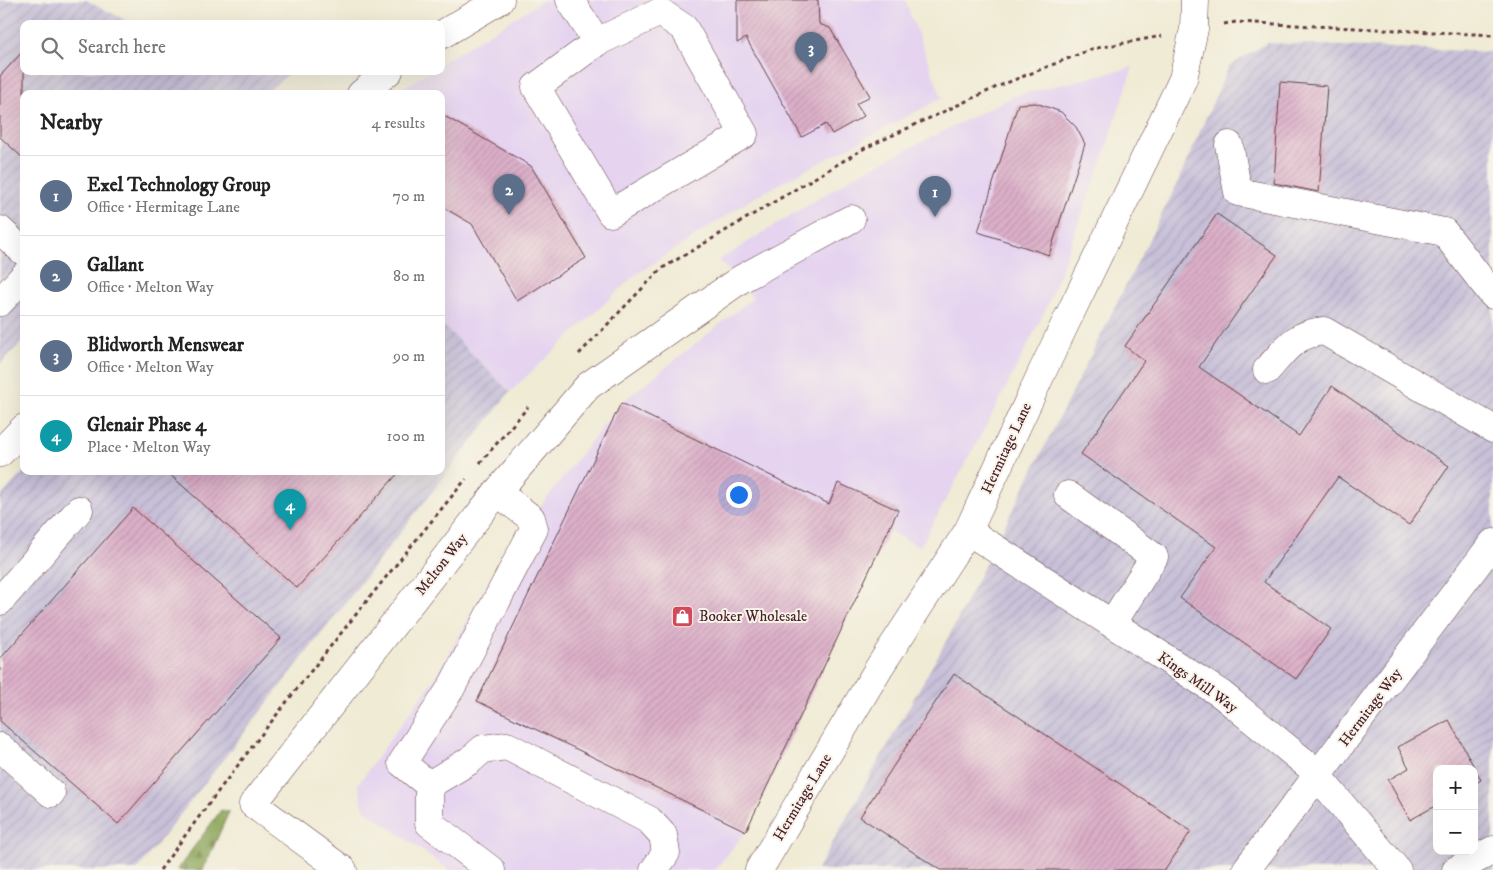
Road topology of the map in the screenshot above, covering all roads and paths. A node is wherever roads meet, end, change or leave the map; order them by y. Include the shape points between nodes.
1 (500, 0) edge
2 (570, 0) edge
3 (1195, 0) edge
4 (1194, 29) junction
5 (445, 33) edge
6 (1493, 36) edge
7 (597, 42) junction
8 (384, 75) edge
9 (366, 90) edge
10 (1229, 145) dead end
11 (851, 219) dead end
12 (0, 230) edge
13 (20, 248) edge
14 (20, 280) edge
15 (1493, 295) edge
16 (0, 302) edge
17 (1267, 370) dead end
18 (1493, 429) edge
19 (20, 432) edge
20 (0, 453) edge
21 (497, 492) junction
22 (1068, 495) dead end
23 (79, 510) dead end
24 (968, 531) junction
25 (1493, 543) edge
26 (0, 601) edge
27 (1112, 624) junction
28 (0, 747) edge
29 (1317, 776) junction
30 (429, 785) junction
31 (51, 793) dead end
32 (1493, 850) edge
33 (343, 870) edge
34 (491, 870) edge
35 (654, 870) edge
36 (758, 870) edge
37 (1246, 870) edge
38 (1397, 870) edge
39 (1456, 870) edge

1 - 5 street
2 - 7 street
3 - 4 street, Hermitage Lane
4 - 6 path via 1236,22
4 - 24 street, Hermitage Lane via 1183,79
7 - 7 street via 660,12 684,28 744,134 611,213 536,87
8 - 9 street
10 - 15 street via 1238,192 1444,232
11 - 21 street, Melton Way via 741,279 588,386
12 - 13 street
14 - 16 street
17 - 18 street via 1294,340 1307,333 1324,331
19 - 20 street
21 - 30 street via 531,518 534,529 451,688 402,763
21 - 33 street, Melton Way via 253,804
22 - 27 street via 1154,557
23 - 26 street
24 - 27 street, Kings Mill Way
24 - 36 street, Hermitage Lane via 880,666
25 - 29 street, Hermitage Way
27 - 29 street, Kings Mill Way via 1221,694
28 - 31 street
29 - 37 street, Hermitage Way
29 - 38 street, Kings Mill Way
30 - 34 street via 429,823
30 - 35 street via 470,761 483,748 507,746 649,820 663,835 666,853
32 - 39 street

